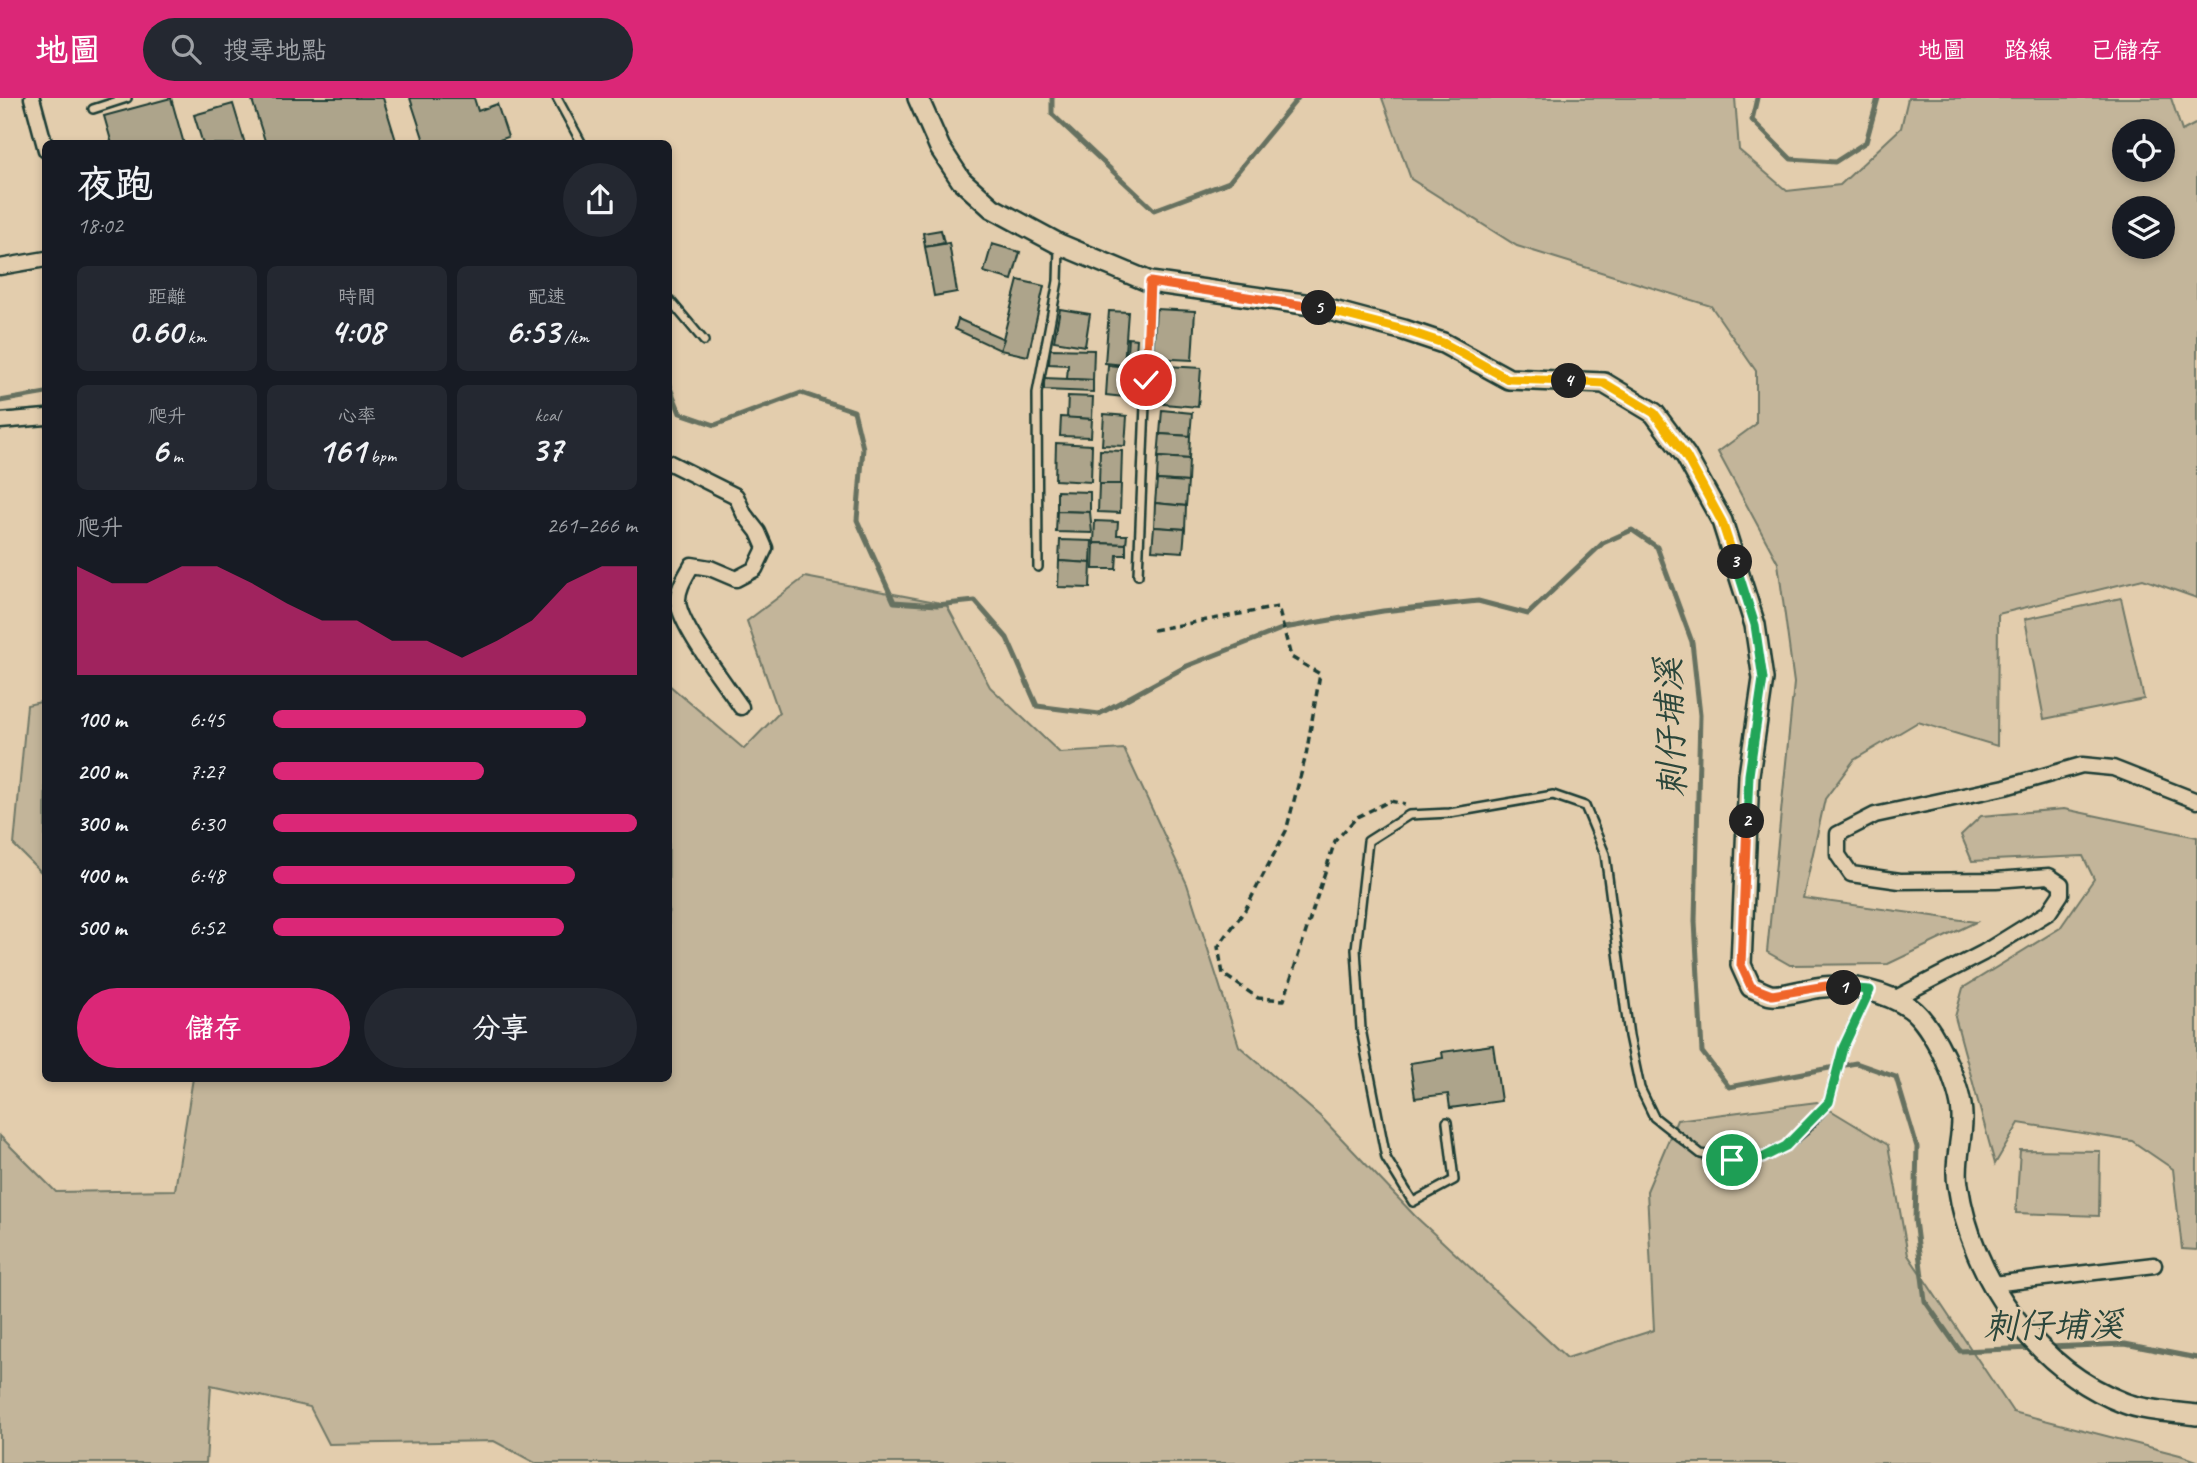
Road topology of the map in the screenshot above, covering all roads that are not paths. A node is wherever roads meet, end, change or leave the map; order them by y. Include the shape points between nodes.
1 (32, 98) edge
2 (127, 98) edge
3 (557, 98) edge
4 (918, 98) edge
5 (93, 108) dead end
6 (43, 140) edge
7 (580, 140) edge
8 (1059, 244) junction
9 (42, 260) edge
10 (0, 267) edge
11 (1150, 282) junction
12 (672, 303) edge
13 (704, 341) dead end
14 (42, 417) edge
15 (0, 421) edge
16 (672, 464) edge
17 (1038, 567) dead end
18 (1138, 575) dead end
19 (741, 707) dead end
20 (2197, 801) edge
21 (1870, 990) junction
22 (1892, 1000) junction
23 (1447, 1122) dead end
24 (2154, 1265) dead end
25 (1993, 1284) junction
26 (2197, 1415) edge

1 - 6 street
2 - 5 lane
3 - 7 lane
4 - 8 street via 940,148 961,180 992,208
8 - 11 street
8 - 17 lane via 1058,281 1037,393
9 - 10 street
11 - 18 lane
11 - 21 street via 1311,305 1443,343 1508,379 1604,383 1654,413 1686,456 1722,522 1755,625 1763,679 1749,775 1741,965 1751,987 1772,995 1826,986
12 - 13 lane
14 - 15 street
16 - 19 street via 736,496 765,548 755,569 736,579 692,565 678,602 689,629
20 - 22 street via 2113,768 2082,765 1875,815 1838,834 1838,855 1851,874 1899,881 2049,876 2061,884 2061,894 2049,912 1983,954
21 - 22 street
21 - 23 lane via 1843,1048 1829,1102 1786,1146 1762,1158 1732,1160 1701,1154 1654,1117 1640,1088 1605,854 1585,806 1553,794 1450,813 1409,815 1368,841 1356,949 1362,1029 1386,1158 1413,1202 1454,1180
22 - 25 street via 1911,1009 1931,1032 1948,1064 1962,1114 1957,1182 1968,1231
24 - 25 street
25 - 26 street via 2046,1356 2084,1385 2126,1405

